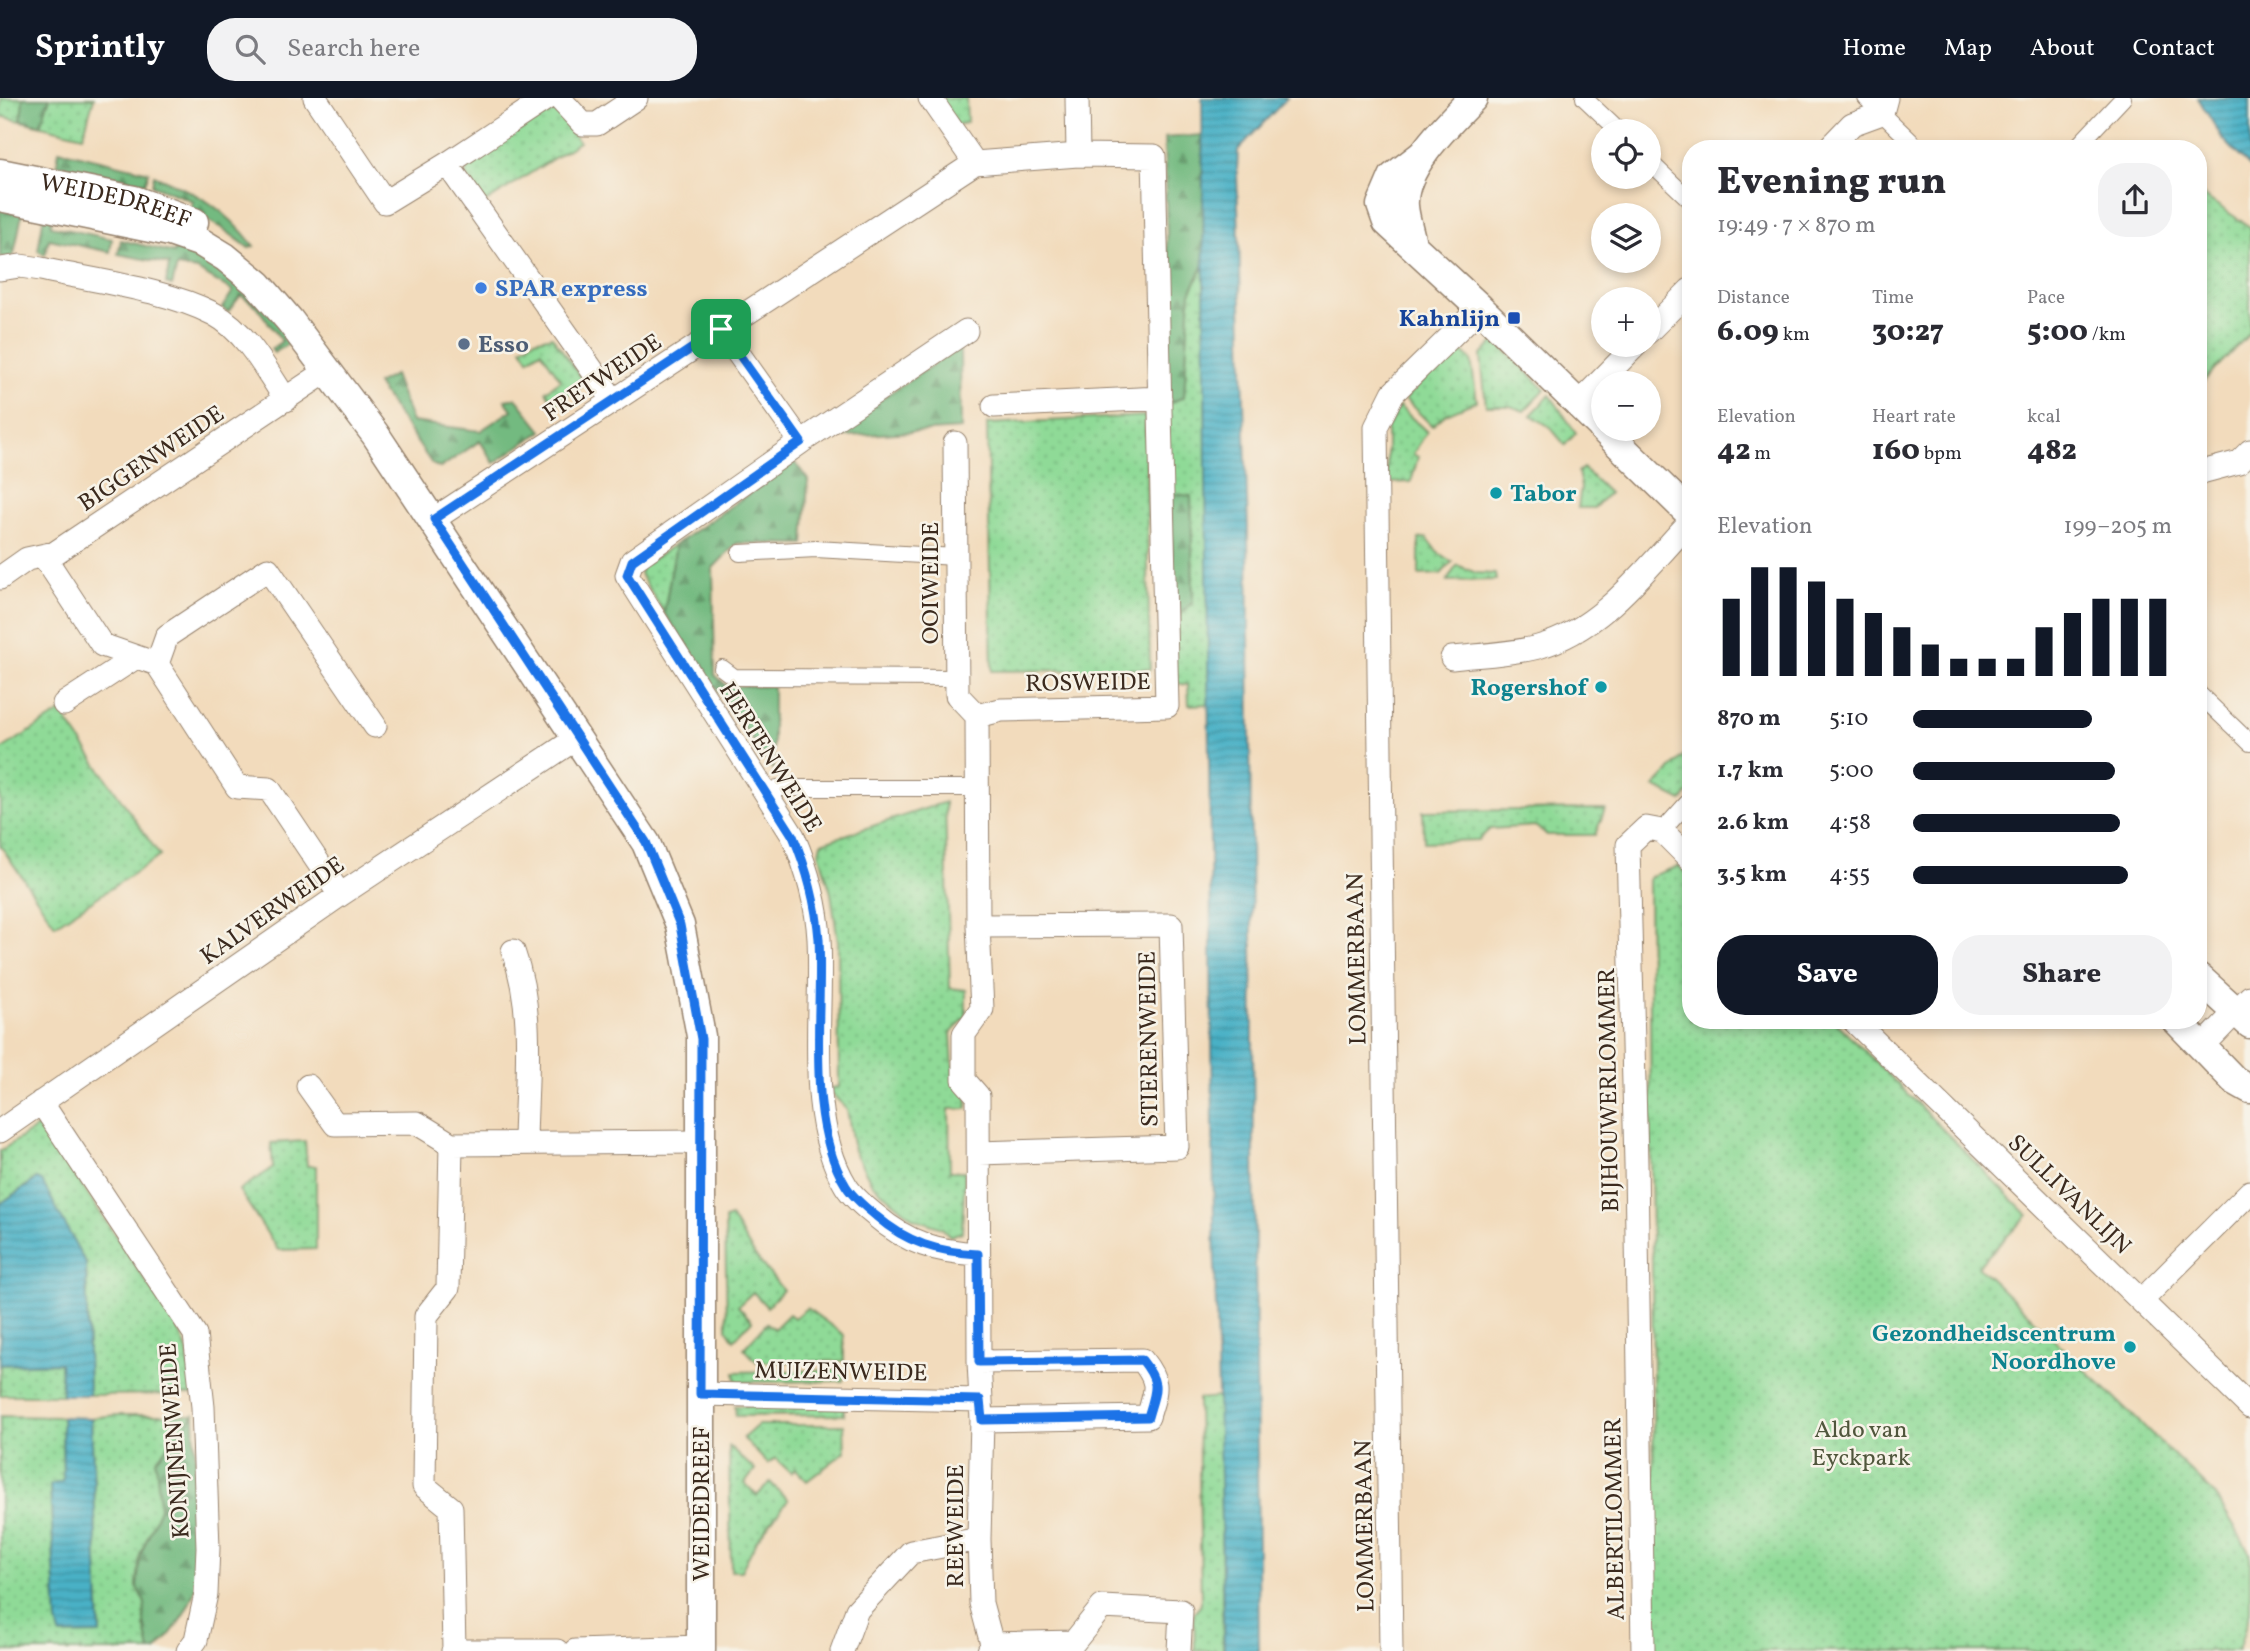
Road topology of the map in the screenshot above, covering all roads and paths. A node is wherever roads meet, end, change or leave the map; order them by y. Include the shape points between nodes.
1 (315, 98) edge
2 (547, 98) edge
3 (559, 98) edge
4 (636, 98) edge
5 (930, 98) edge
6 (1077, 98) edge
7 (1473, 98) edge
8 (1584, 98) edge
9 (2123, 98) edge
10 (1878, 103) edge
11 (1606, 119) edge
12 (1837, 140) edge
13 (1911, 140) edge
14 (2083, 140) edge
15 (1078, 155) junction
16 (975, 163) junction
17 (447, 164) junction
18 (1661, 172) edge
19 (0, 173) edge
20 (1682, 192) edge
21 (0, 197) edge
22 (0, 269) edge
23 (1682, 298) edge
24 (1480, 307) junction
25 (1661, 319) edge
26 (721, 329) junction
27 (966, 331) dead end
28 (1624, 357) edge
29 (327, 371) junction
30 (1160, 398) junction
31 (286, 400) junction
32 (614, 401) junction
33 (1578, 404) junction
34 (994, 406) dead end
35 (1591, 417) edge
36 (1615, 441) edge
37 (801, 442) junction
38 (955, 443) dead end
39 (2250, 451) edge
40 (2207, 471) edge
41 (1682, 506) edge
42 (434, 519) junction
43 (1682, 530) edge
44 (740, 553) dead end
45 (956, 557) junction
46 (45, 558) junction
47 (0, 578) edge
48 (1452, 658) dead end
49 (146, 661) junction
50 (722, 668) dead end
51 (957, 678) junction
52 (2207, 702) edge
53 (64, 704) dead end
54 (976, 716) junction
55 (375, 726) dead end
56 (577, 738) junction
57 (2250, 743) edge
58 (777, 788) dead end
59 (975, 788) junction
60 (1682, 812) edge
61 (1667, 835) junction
62 (1682, 851) edge
63 (340, 895) junction
64 (978, 926) junction
65 (513, 951) dead end
66 (2207, 983) edge
67 (2245, 1010) edge
68 (1862, 1029) edge
69 (2185, 1029) edge
70 (2203, 1046) junction
71 (308, 1086) dead end
72 (2250, 1089) edge
73 (41, 1102) junction
74 (0, 1131) edge
75 (525, 1141) junction
76 (701, 1142) junction
77 (451, 1144) junction
78 (979, 1153) junction
79 (2250, 1192) edge
80 (978, 1254) junction
81 (2142, 1300) junction
82 (979, 1362) junction
83 (1638, 1387) joint
84 (700, 1394) junction
85 (2250, 1407) edge
86 (981, 1410) junction
87 (979, 1539) junction
88 (991, 1647) edge
89 (701, 1649) edge
90 (453, 1650) edge
91 (188, 1651) edge
92 (543, 1651) edge
93 (575, 1651) edge
94 (842, 1651) edge
95 (1179, 1651) edge
96 (1391, 1651) edge
97 (1643, 1651) edge

1 - 17 street via 385,202
2 - 17 street
3 - 4 street via 583,124 597,124
5 - 16 street
6 - 15 street
7 - 24 street via 1423,154 1407,184 1404,205 1412,244
8 - 11 street
9 - 14 street
10 - 12 street
10 - 13 street
15 - 16 street, ROSWEIDE
15 - 30 street, ROSWEIDE via 1154,156
16 - 26 street, FRETWEIDE
17 - 32 street
18 - 20 street
19 - 29 street, WEIDEDREEF via 134,200 200,224 269,277 310,335
21 - 29 street, WEIDEDREEF via 170,232 202,243 258,284
22 - 31 street via 41,269 168,298 215,315 253,349
23 - 25 street
24 - 33 street
24 - 96 street, LOMMERBAAN via 1392,393 1376,427
26 - 32 street, FRETWEIDE
26 - 37 street
27 - 37 street
28 - 33 street
29 - 31 street, BIGGENWEIDE
29 - 42 street, WEIDEDREEF
30 - 34 street
30 - 54 street, ROSWEIDE via 1167,706 1001,710
31 - 46 street, BIGGENWEIDE
32 - 42 street, FRETWEIDE
33 - 35 street
36 - 41 street
37 - 80 street, HERTENWEIDE via 632,561 627,575 793,836 807,869 819,938 825,1125 846,1187 888,1227 920,1245 948,1253
38 - 45 street, OOIWEIDE
39 - 40 street via 2239,462
42 - 56 street, WEIDEDREEF
43 - 48 street via 1600,615 1574,631 1538,647
44 - 45 street via 816,549
45 - 51 street, OOIWEIDE
46 - 47 street, BIGGENWEIDE via 27,559
46 - 49 street via 102,645
49 - 53 street
49 - 55 street via 167,636 268,569
49 - 63 street via 237,787 269,789
50 - 51 street via 734,677
51 - 54 street, OOIWEIDE via 957,695
52 - 57 street
54 - 59 street
56 - 63 street, KALVERWEIDE
56 - 76 street, WEIDEDREEF via 646,842 680,925 701,1039
58 - 59 street
59 - 64 street
60 - 61 street
61 - 62 street
61 - 83 street, BIJHOUWERLOMMER via 1646,828 1628,845
63 - 73 street, KALVERWEIDE
64 - 78 street via 982,1009 964,1034 964,1080 978,1097
64 - 78 street, STIERENWEIDE via 1171,925 1177,1147
65 - 75 street via 523,978 527,1015
66 - 67 street
67 - 70 street
68 - 81 street, SULLIVANLIJN
69 - 70 street
70 - 72 street via 2234,1080
71 - 77 street via 335,1124 417,1123
73 - 74 street, KALVERWEIDE
73 - 91 street, KONIJNENWEIDE via 195,1334 203,1407 208,1548 206,1594 196,1640
75 - 76 street
75 - 77 street
76 - 84 street, WEIDEDREEF
77 - 90 street via 448,1288 426,1316 424,1473 425,1486 451,1508
78 - 80 street
79 - 81 street
80 - 82 street
81 - 85 street, SULLIVANLIJN
82 - 86 street
82 - 86 street, MUIZENWEIDE via 1142,1360 1156,1376 1157,1385 1148,1417
83 - 97 street, ALBERTILOMMER
84 - 86 street, MUIZENWEIDE
84 - 89 street, WEIDEDREEF
86 - 87 street, REEWEIDE
87 - 88 street, REEWEIDE via 981,1603
87 - 94 street via 911,1552 858,1610
88 - 95 street via 1073,1642 1102,1607 1181,1611
89 - 93 street
90 - 92 street

